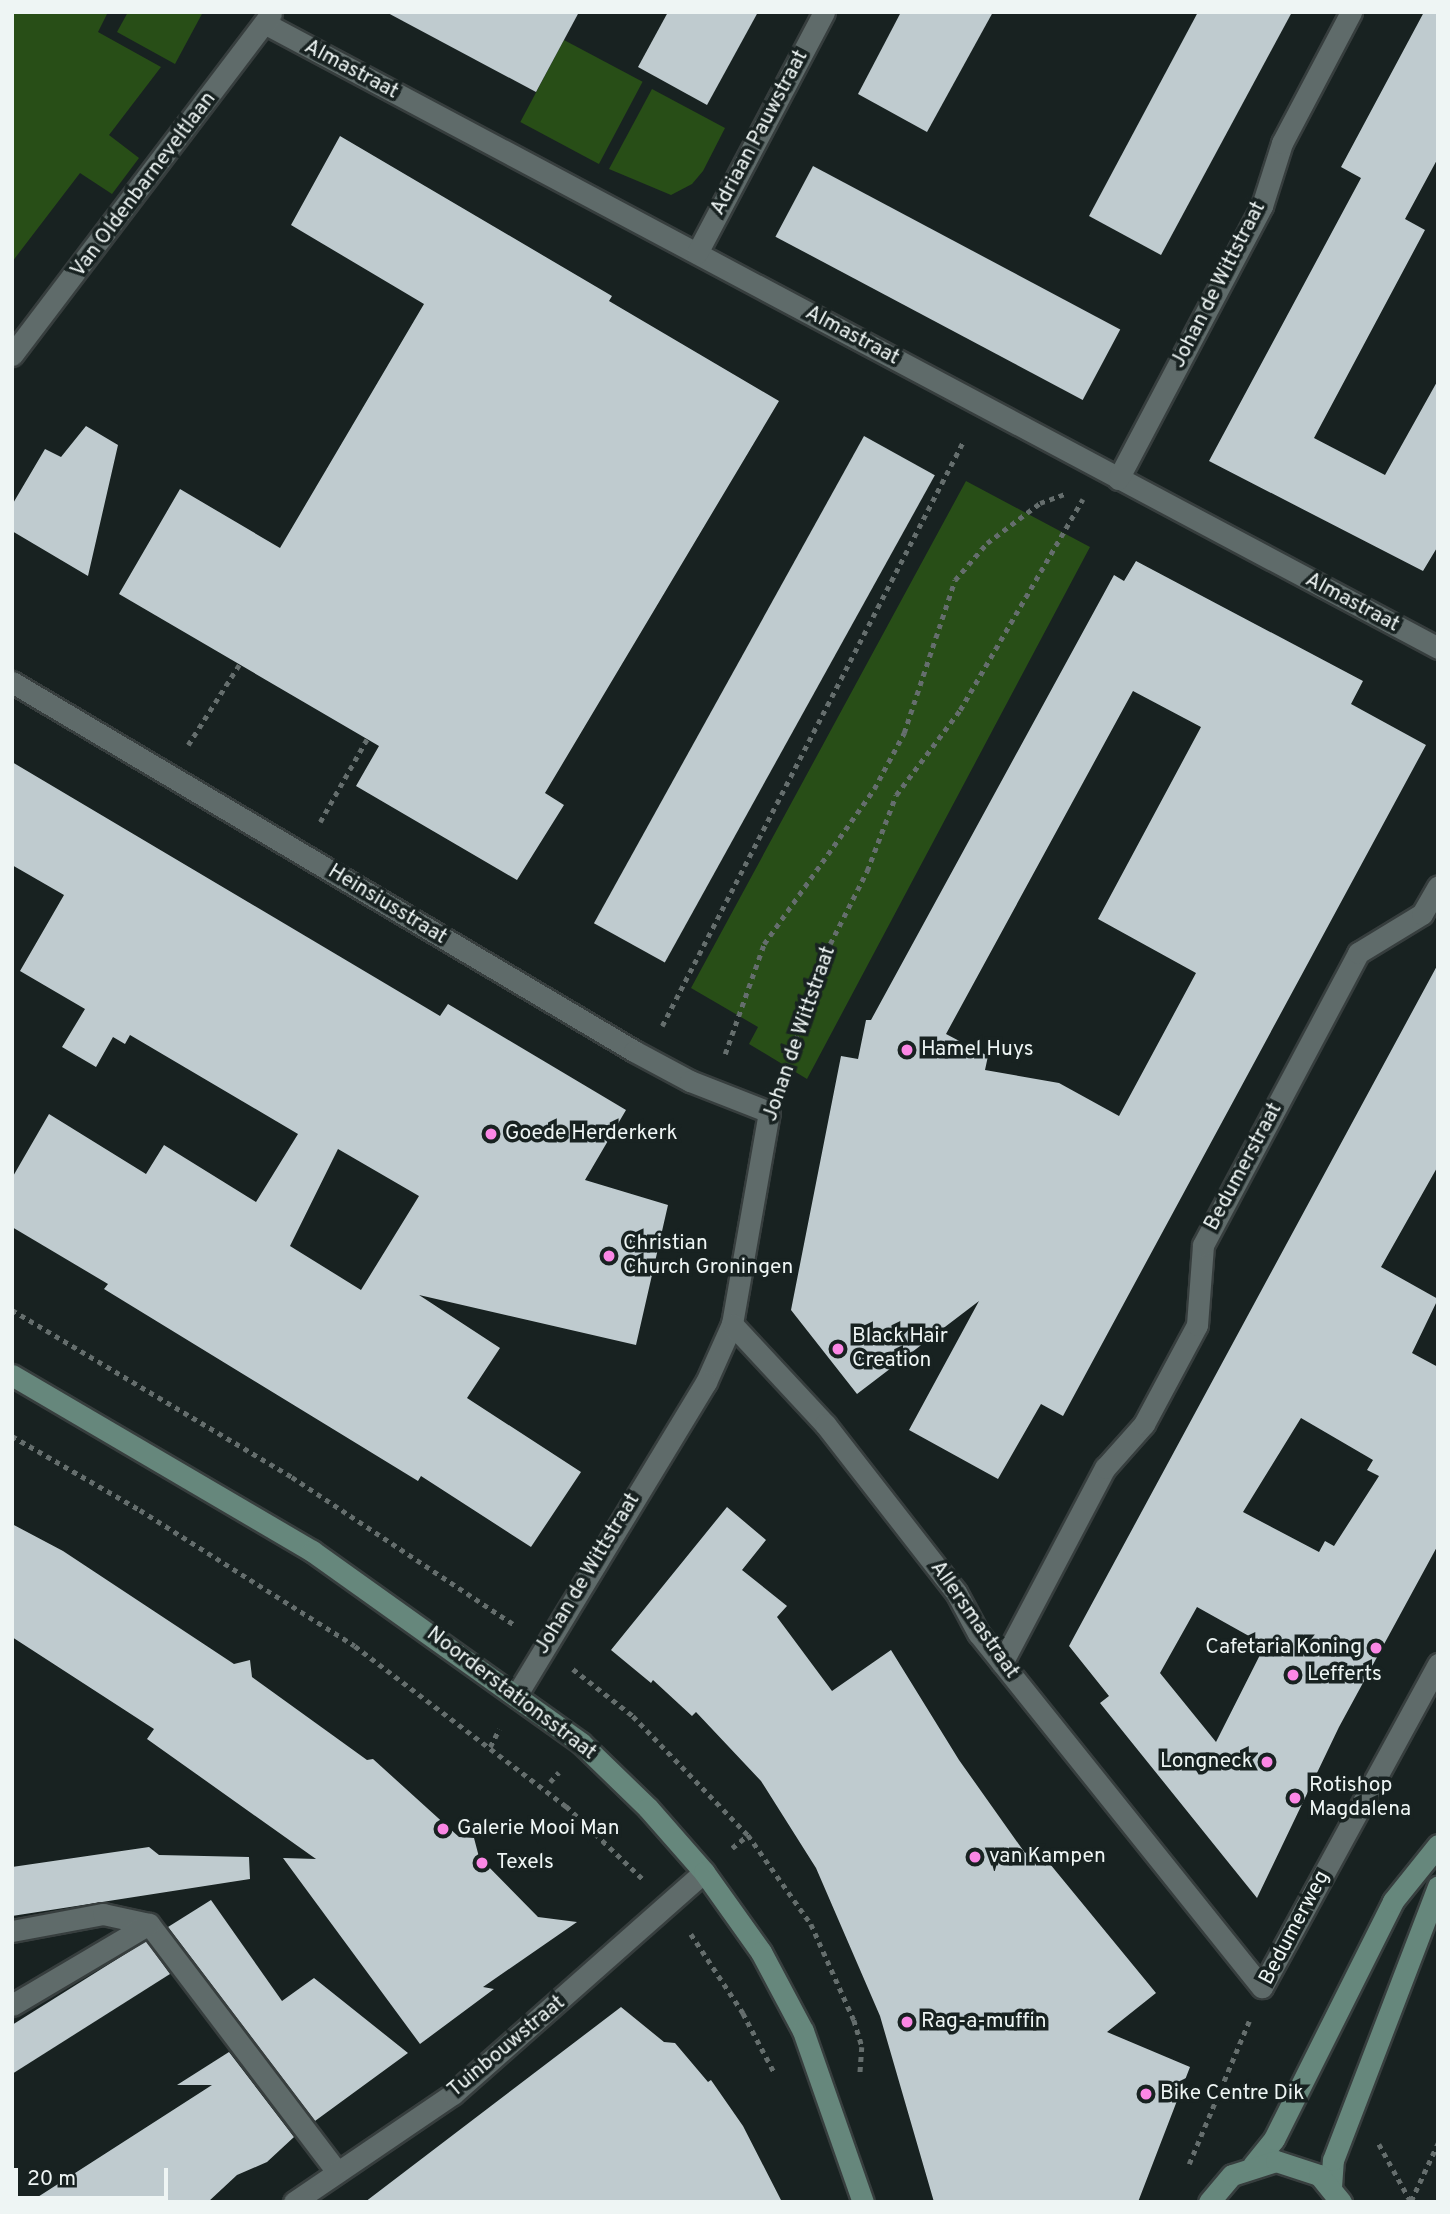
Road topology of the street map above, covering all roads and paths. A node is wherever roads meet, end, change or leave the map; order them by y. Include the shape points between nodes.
1 (824, 12) edge
2 (1352, 12) edge
3 (269, 18) edge
4 (697, 253) junction
5 (12, 355) edge
6 (982, 405) junction
7 (1103, 477) junction
8 (1438, 648) edge
9 (239, 664) dead end
10 (12, 682) edge
11 (367, 739) dead end
12 (169, 775) junction
13 (303, 853) junction
14 (1438, 886) edge
15 (645, 1058) junction
16 (713, 1090) junction
17 (769, 1112) junction
18 (732, 1324) junction
19 (12, 1375) edge
20 (12, 1436) edge
21 (1002, 1663) junction
22 (1438, 1664) edge
23 (517, 1694) junction
24 (1438, 1845) edge
25 (704, 1872) junction
26 (1438, 1886) edge
27 (666, 1902) junction
28 (149, 1924) junction
29 (12, 1931) edge
30 (1262, 1987) junction
31 (12, 2005) edge
32 (778, 2080) dead end
33 (1438, 2143) edge
34 (1253, 2165) junction
35 (1187, 2168) dead end
36 (337, 2172) junction
37 (1336, 2194) edge
38 (294, 2202) edge
39 (863, 2202) edge
40 (1209, 2202) edge
41 (1411, 2202) edge

1 - 4 street, Adriaan Pauwstraat
2 - 7 street, Johan de Wittstraat via 1282,143 1262,206
3 - 4 street, Almastraat
3 - 5 street, Van Oldenbarneveltlaan
4 - 6 street, Almastraat
6 - 7 street, Almastraat
6 - 15 path
7 - 8 street, Almastraat
7 - 16 path via 1040,503 987,543 955,580 904,733 874,789 764,944
7 - 17 path, Johan de Wittstraat via 960,710 896,796 867,871 830,944
9 - 12 path
10 - 12 street, Heinsiusstraat
11 - 13 path
12 - 13 street, Heinsiusstraat
13 - 15 street, Heinsiusstraat
14 - 21 street, Bedumerstraat via 1422,914 1358,953 1203,1245 1197,1325 1144,1424 1105,1468
15 - 16 street, Heinsiusstraat
16 - 17 street, Heinsiusstraat
17 - 18 street, Johan de Wittstraat
18 - 21 street, Allersmastraat via 825,1424 956,1592 978,1633
18 - 23 street, Johan de Wittstraat via 706,1382
19 - 23 street, Noorderstationsstraat via 312,1551
20 - 27 path via 140,1510 355,1646 566,1806
21 - 30 street, Allersmastraat
22 - 30 street, Bedumerweg
23 - 25 street, Noorderstationsstraat via 581,1743 648,1808
24 - 34 street via 1393,1901 1274,2140
25 - 27 street, Tuinbouwstraat
25 - 39 street, Noorderstationsstraat via 761,1952 803,2031
26 - 37 street via 1334,2160
27 - 32 path via 712,1962
27 - 36 street, Tuinbouwstraat via 603,1965 453,2094
28 - 29 street via 103,1914
28 - 31 street
28 - 36 street
30 - 35 path, Bedumerweg
33 - 41 path
34 - 37 street via 1276,2161 1299,2166
34 - 40 street via 1232,2175
36 - 38 street, Tuinbouwstraat

